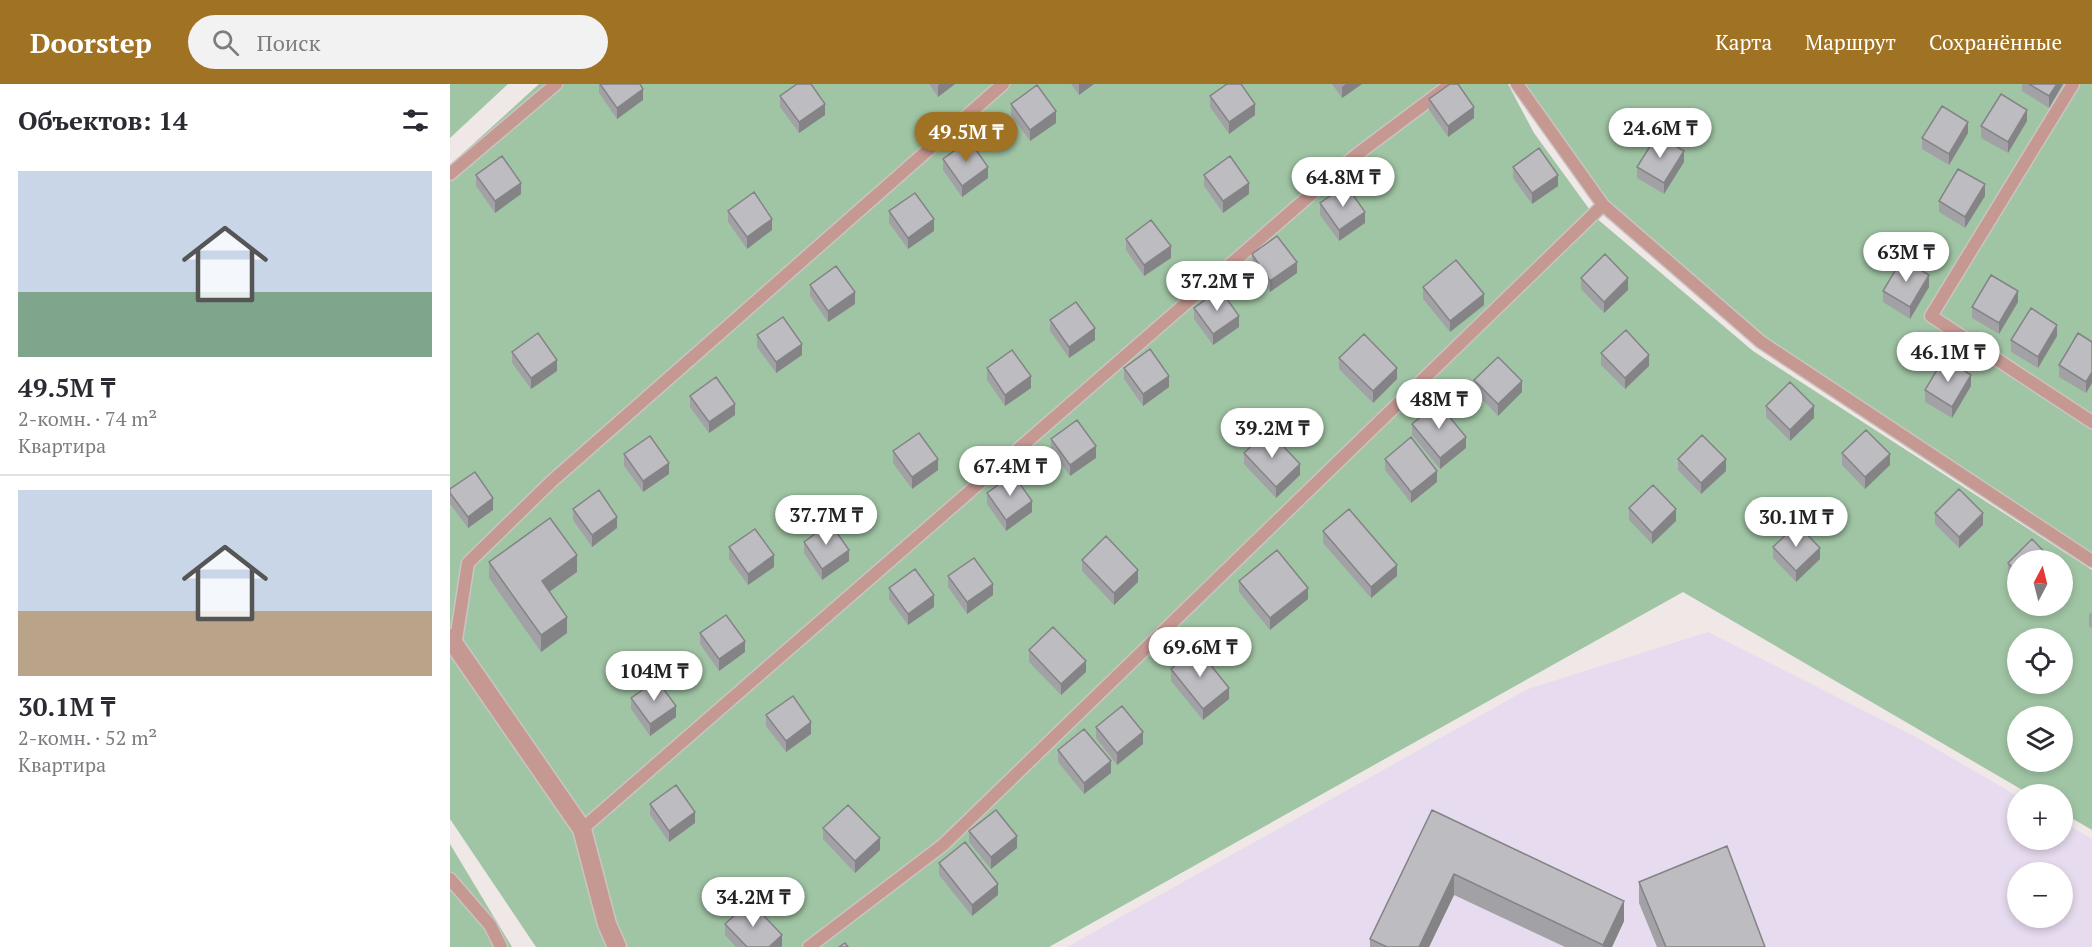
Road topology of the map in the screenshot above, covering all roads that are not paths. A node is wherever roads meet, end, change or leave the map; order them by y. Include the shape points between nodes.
1 (556, 84) edge
2 (1003, 84) edge
3 (1450, 84) edge
4 (1516, 84) edge
5 (2073, 84) edge
6 (450, 174) edge
7 (1603, 205) junction
8 (2092, 422) edge
9 (2092, 561) edge
10 (452, 642) edge
11 (582, 829) junction
12 (450, 879) edge
13 (501, 947) edge
14 (616, 947) edge
15 (809, 947) edge

1 - 6 lane
2 - 10 lane via 552,481 468,563
3 - 11 lane via 1355,156
4 - 7 lane
5 - 8 lane via 1931,316
7 - 9 lane via 1761,342
7 - 15 lane via 943,845
10 - 11 street
11 - 14 street via 606,924
12 - 13 lane via 490,925

